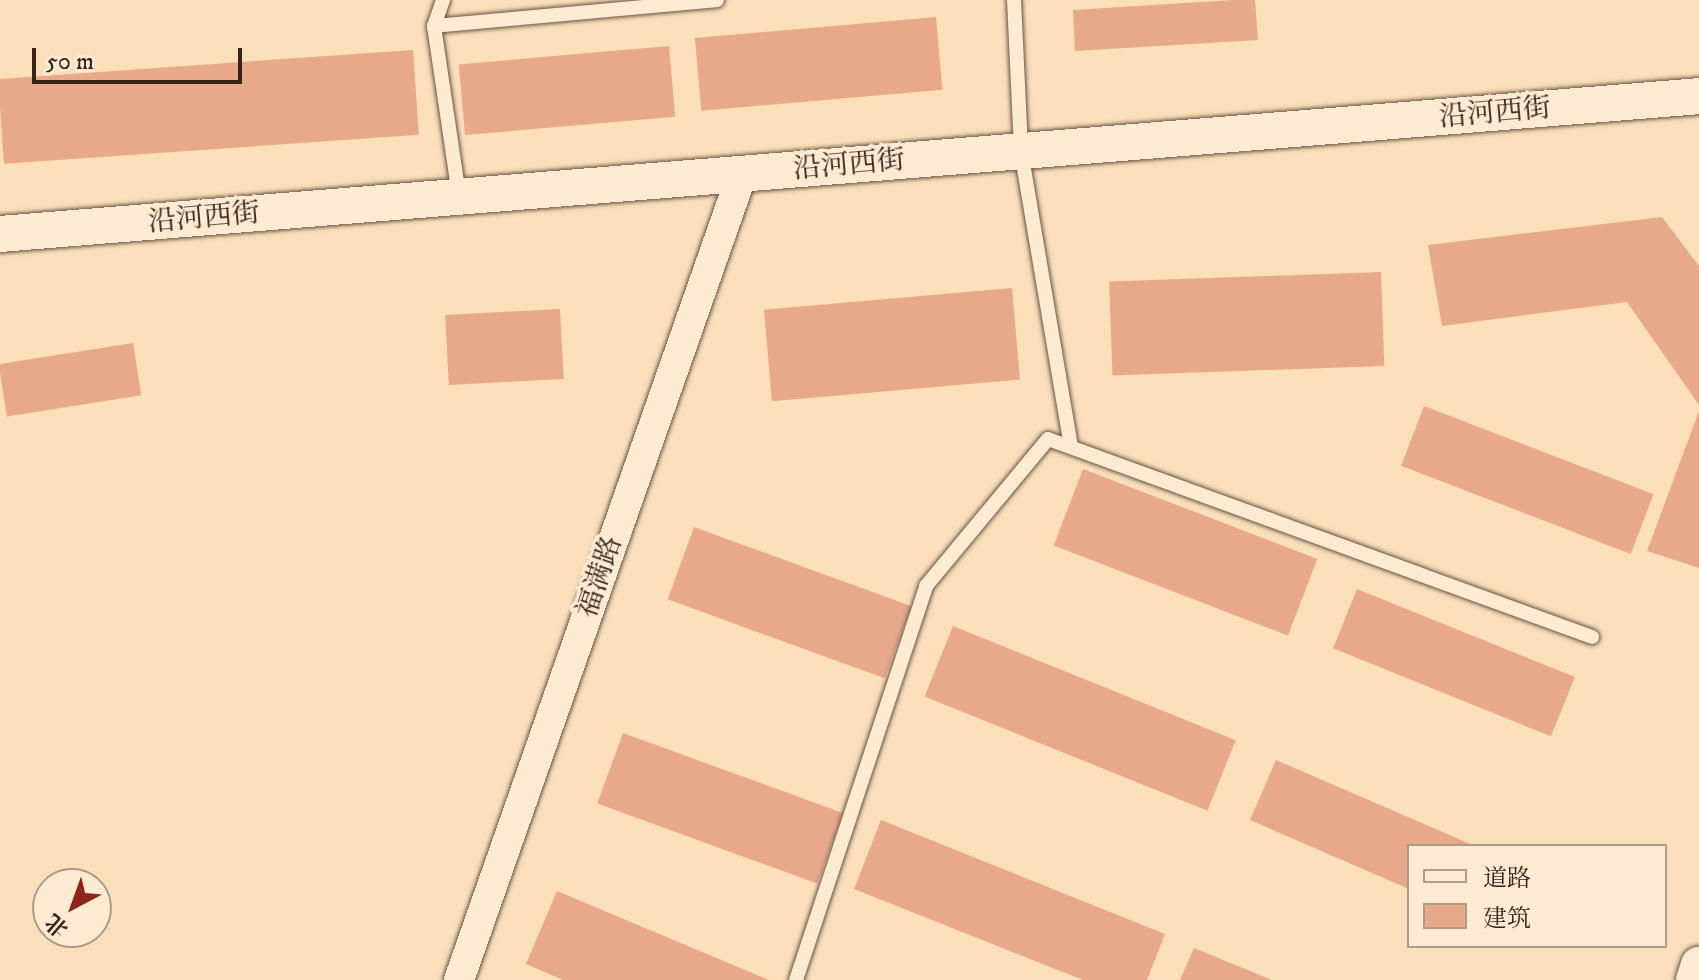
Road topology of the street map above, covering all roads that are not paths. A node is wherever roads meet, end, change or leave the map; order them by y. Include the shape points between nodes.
1 (443, 0) edge
2 (717, 0) edge
3 (1014, 0) edge
4 (434, 26) junction
5 (1699, 96) edge
6 (1021, 151) junction
7 (742, 174) junction
8 (460, 198) junction
9 (0, 234) edge
10 (1071, 447) junction
11 (1592, 637) dead end
12 (1699, 965) edge
13 (459, 980) edge
14 (796, 980) edge
15 (1694, 980) edge

1 - 4 lane
2 - 4 lane
3 - 6 lane
4 - 8 lane
5 - 6 street, 沿河西街
6 - 7 street, 沿河西街
6 - 10 lane
7 - 8 street, 沿河西街
7 - 13 street, 福满路
8 - 9 street, 沿河西街
10 - 11 lane
10 - 14 lane via 1048,439 926,586
12 - 15 street

